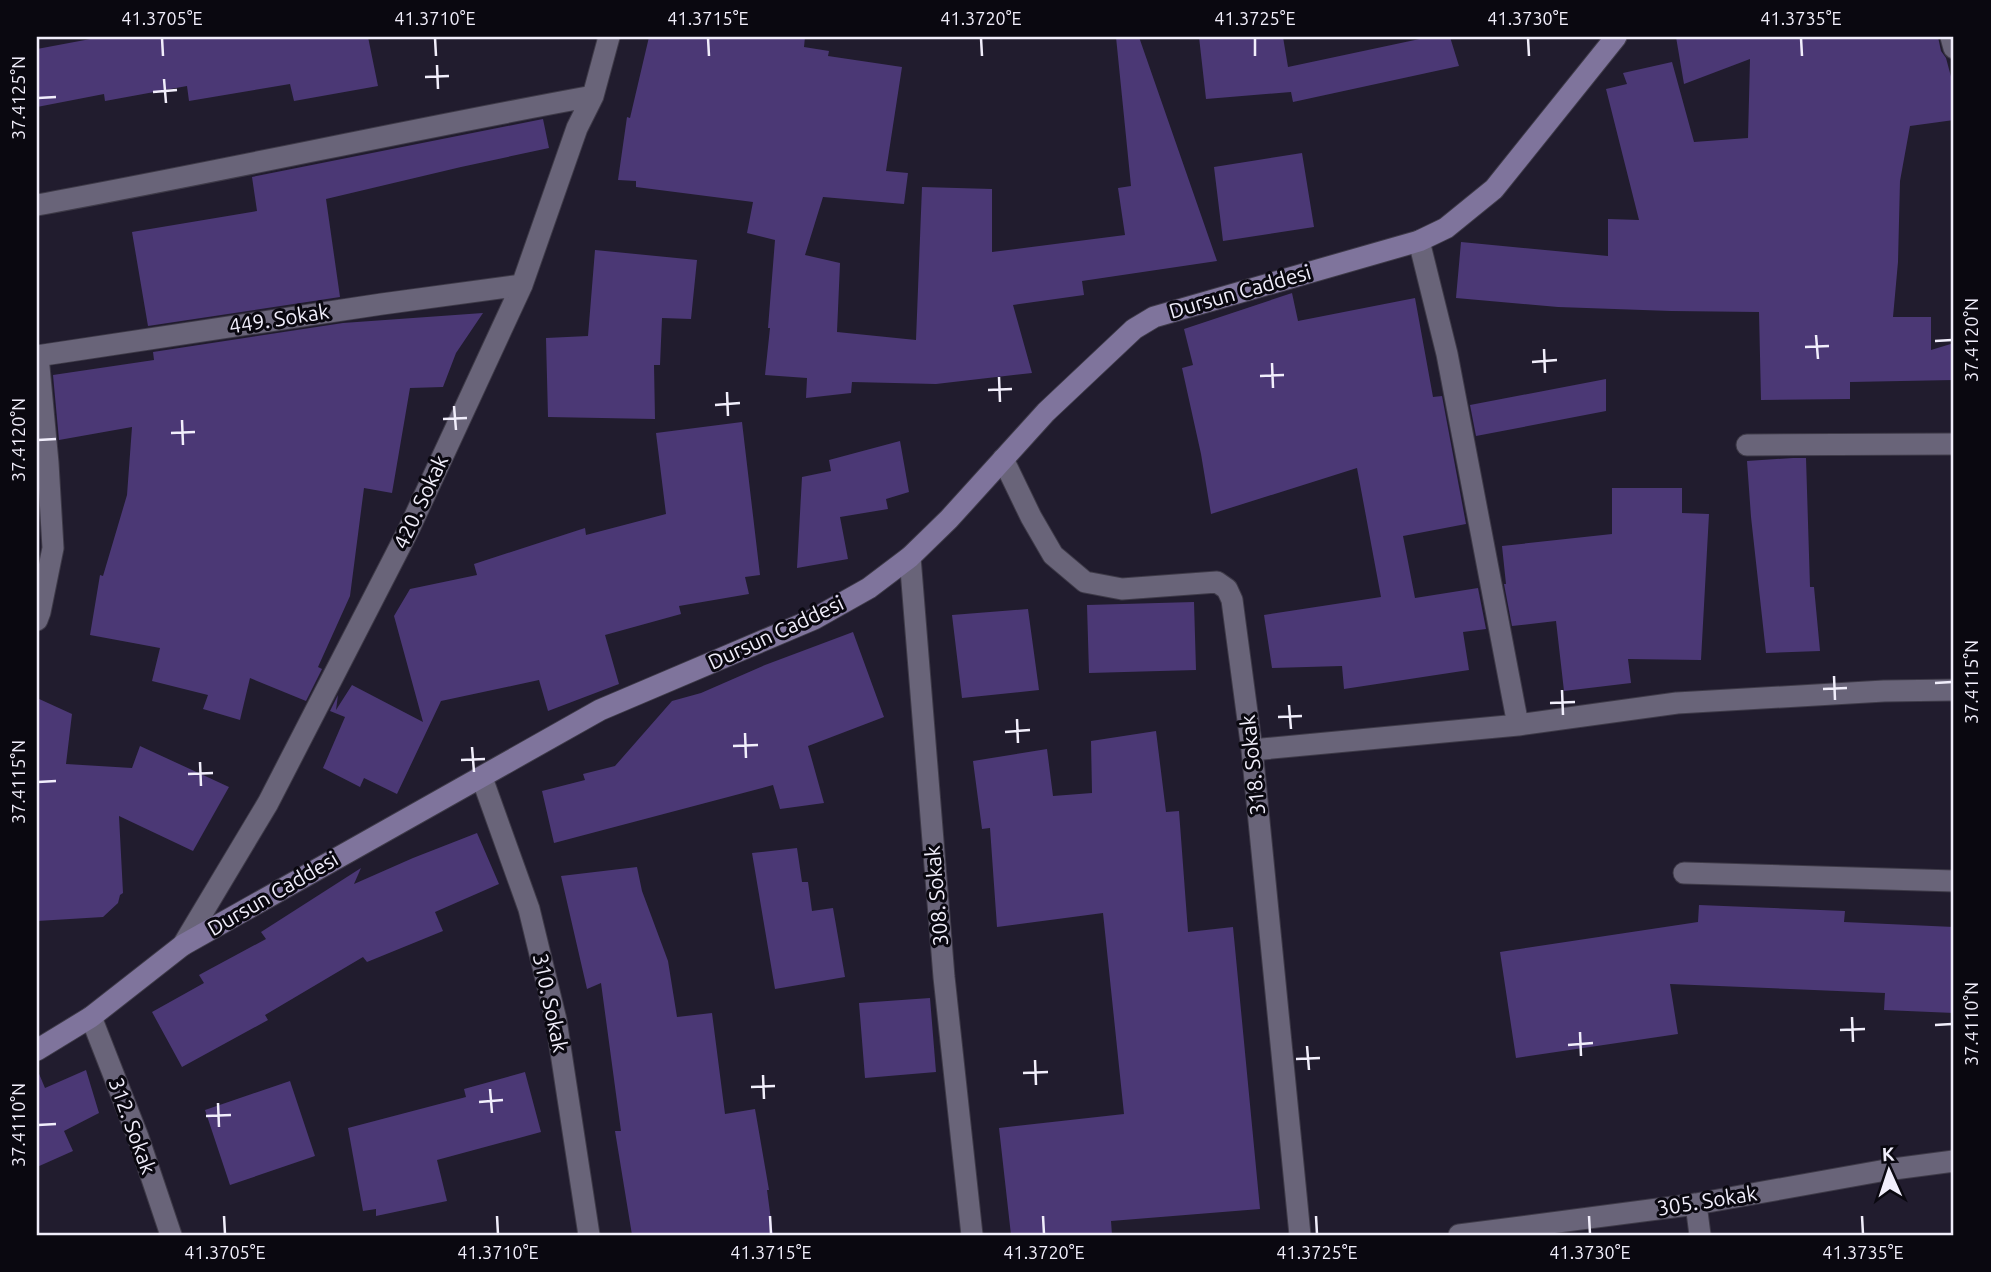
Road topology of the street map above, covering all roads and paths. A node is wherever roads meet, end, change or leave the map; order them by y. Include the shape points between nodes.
1 (609, 37) edge
2 (1616, 37) edge
3 (1951, 37) edge
4 (1954, 48) edge
5 (593, 96) junction
6 (37, 205) edge
7 (1419, 241) junction
8 (522, 285) junction
9 (37, 356) edge
10 (1954, 444) edge
11 (1747, 445) dead end
12 (1003, 458) junction
13 (910, 557) junction
14 (37, 620) edge
15 (1954, 690) edge
16 (1518, 725) junction
17 (1252, 750) junction
18 (482, 778) junction
19 (1684, 873) dead end
20 (1954, 881) edge
21 (183, 945) junction
22 (91, 1017) junction
23 (38, 1043) edge
24 (1954, 1161) edge
25 (1696, 1204) junction
26 (172, 1235) edge
27 (589, 1235) edge
28 (972, 1235) edge
29 (1300, 1235) edge
30 (1458, 1235) edge
31 (1700, 1235) edge

1 - 5 street, 420. Sokak
2 - 7 street, Dursun Caddesi via 1494,189 1446,228
3 - 4 street
5 - 6 street
5 - 8 street, 420. Sokak via 577,128
7 - 12 street, Dursun Caddesi via 1154,317 1134,329
7 - 16 street via 1447,354
8 - 9 street, 449. Sokak
8 - 21 street, 420. Sokak via 409,529 268,803
9 - 14 street via 53,548
10 - 11 street
12 - 13 street, Dursun Caddesi
12 - 17 street, 318. Sokak via 1053,555 1085,582 1122,589 1217,582 1227,589
13 - 18 street, Dursun Caddesi via 869,588 814,619 600,710
13 - 28 street, 308. Sokak via 944,977
15 - 16 street via 1677,703
16 - 17 street
17 - 29 street, 318. Sokak
18 - 21 street, Dursun Caddesi
18 - 27 street, 310. Sokak via 529,909 553,1008
19 - 20 street
21 - 22 street, Dursun Caddesi
22 - 23 street, Dursun Caddesi
22 - 26 street, 312. Sokak
24 - 25 street, 305. Sokak
25 - 30 street, 305. Sokak
25 - 31 street

